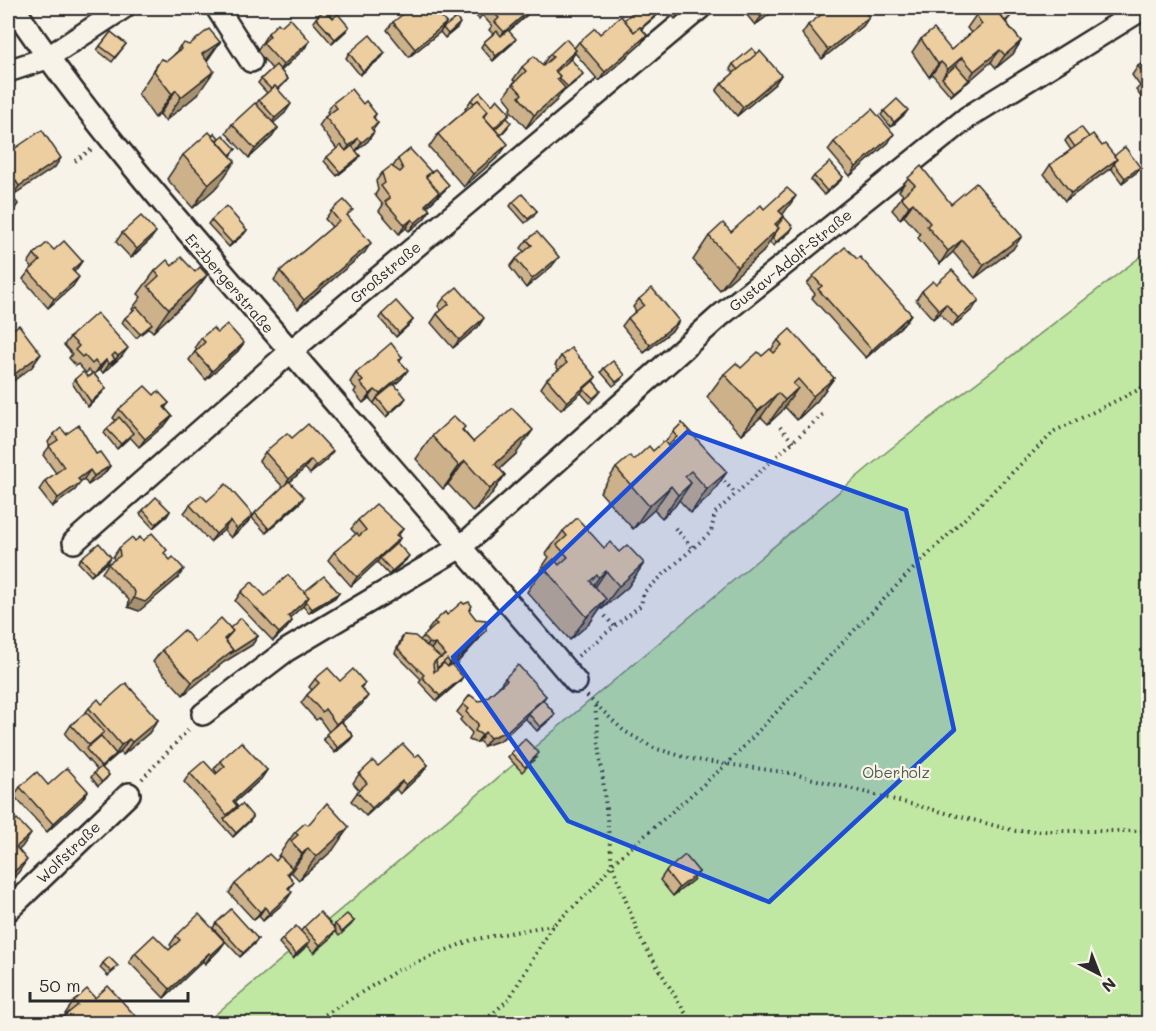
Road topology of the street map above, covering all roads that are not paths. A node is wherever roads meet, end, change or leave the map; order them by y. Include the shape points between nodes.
1 (14, 8) edge
2 (123, 8) edge
3 (217, 8) edge
4 (700, 8) edge
5 (1144, 8) edge
6 (47, 58) junction
7 (251, 61) dead end
8 (8, 71) edge
9 (290, 352) junction
10 (74, 542) dead end
11 (462, 546) junction
12 (569, 674) road end
13 (203, 714) road end
14 (129, 794) road end
15 (8, 910) edge

1 - 6 street, Erzbergerstraße
2 - 6 street
3 - 7 street
4 - 9 street, Großstraße
5 - 11 street, Gustav-Adolf-Straße via 968,117 721,315
6 - 8 street
6 - 9 street, Erzbergerstraße via 166,208
9 - 10 street, Großstraße
9 - 11 street, Erzbergerstraße
11 - 12 street, Erzbergerstraße
11 - 13 street via 287,650
14 - 15 street, Wolfstraße

